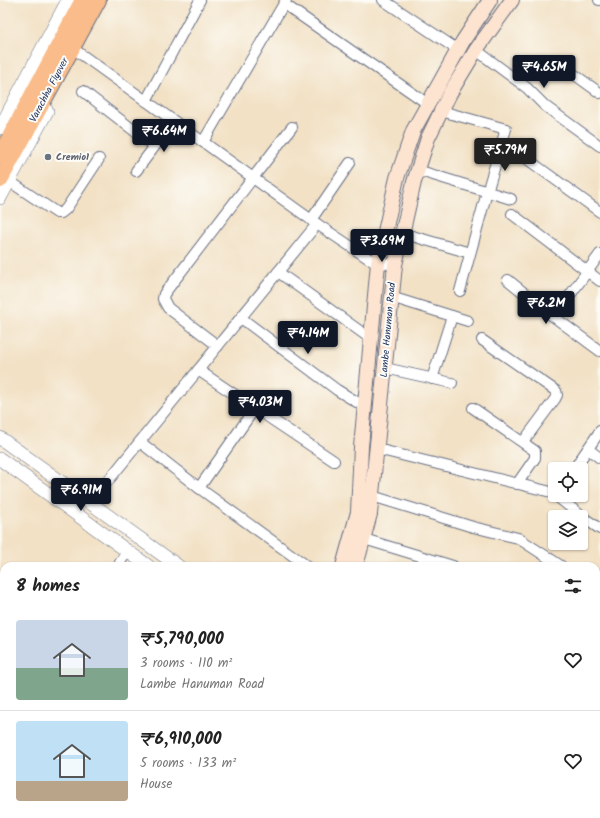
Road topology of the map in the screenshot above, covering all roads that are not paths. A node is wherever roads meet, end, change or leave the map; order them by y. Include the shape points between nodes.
1 (68, 0) edge
2 (83, 0) edge
3 (98, 0) edge
4 (106, 0) edge
5 (200, 0) edge
6 (383, 0) edge
7 (490, 0) edge
8 (512, 0) edge
9 (285, 2) edge
10 (458, 50) junction
11 (476, 50) junction
12 (78, 52) junction
13 (575, 75) dead end
14 (83, 91) dead end
15 (600, 93) edge
16 (146, 101) junction
17 (428, 104) junction
18 (441, 111) junction
19 (174, 121) junction
20 (292, 127) dead end
21 (0, 128) edge
22 (204, 142) junction
23 (154, 146) junction
24 (600, 146) edge
25 (0, 156) edge
26 (99, 158) dead end
27 (527, 159) dead end
28 (350, 163) dead end
29 (417, 170) junction
30 (136, 171) dead end
31 (253, 178) junction
32 (5, 181) edge
33 (487, 192) junction
34 (0, 198) edge
35 (511, 199) dead end
36 (600, 212) edge
37 (512, 214) dead end
38 (314, 222) junction
39 (402, 233) junction
40 (470, 253) junction
41 (600, 254) edge
42 (378, 263) junction
43 (395, 265) junction
44 (587, 271) junction
45 (278, 272) junction
46 (508, 280) dead end
47 (600, 281) edge
48 (460, 291) dead end
49 (390, 297) junction
50 (452, 316) junction
51 (554, 317) junction
52 (241, 318) junction
53 (468, 321) dead end
54 (371, 339) junction
55 (482, 340) dead end
56 (218, 346) junction
57 (600, 351) edge
58 (385, 368) junction
59 (198, 370) junction
60 (432, 379) junction
61 (452, 383) dead end
62 (365, 407) junction
63 (255, 408) junction
64 (473, 408) dead end
65 (600, 431) edge
66 (0, 438) edge
67 (140, 442) junction
68 (523, 442) junction
69 (377, 449) junction
70 (588, 449) junction
71 (0, 458) edge
72 (600, 458) edge
73 (334, 461) dead end
74 (579, 462) edge
75 (517, 484) junction
76 (199, 488) junction
77 (548, 492) edge
78 (372, 496) junction
79 (565, 502) edge
80 (90, 503) junction
81 (600, 529) edge
82 (364, 539) junction
83 (127, 551) junction
84 (120, 562) edge
85 (142, 562) edge
86 (172, 562) edge
87 (301, 562) edge
88 (344, 562) edge
89 (357, 562) edge
90 (441, 562) edge
91 (554, 562) edge

1 - 21 street
2 - 25 main road, Varachha Flyover
3 - 32 main road, Varachha Flyover
4 - 12 street
5 - 16 street
6 - 10 street
7 - 10 main road, Lambe Hanuman Road
8 - 11 main road, Lambe Hanuman Road
9 - 17 street
9 - 22 street
10 - 17 main road, Lambe Hanuman Road
11 - 18 main road, Lambe Hanuman Road
11 - 24 street via 527,88 545,106
12 - 16 street
12 - 32 street
13 - 15 street
14 - 23 street
16 - 19 street
17 - 42 main road, Lambe Hanuman Road via 413,132 397,178
18 - 29 main road, Lambe Hanuman Road
18 - 33 street via 506,130
19 - 22 street
19 - 23 street
20 - 31 street
22 - 31 street
23 - 30 street
26 - 32 street via 61,213
27 - 36 street
28 - 38 street
29 - 33 street
29 - 39 main road, Lambe Hanuman Road
31 - 38 street
31 - 56 street via 164,294 163,299 168,308
32 - 34 street
33 - 35 street
33 - 40 street
37 - 44 street
38 - 42 street
38 - 45 street
39 - 40 street
39 - 43 main road, Lambe Hanuman Road
40 - 48 street
41 - 44 street
42 - 43 street
42 - 54 main road, Lambe Hanuman Road
43 - 49 main road, Lambe Hanuman Road
44 - 47 street
44 - 51 street
45 - 52 street
45 - 54 street
46 - 51 street
49 - 50 street
49 - 58 main road, Lambe Hanuman Road
50 - 53 street
50 - 60 street
51 - 57 street
52 - 56 street
52 - 62 street via 337,390
54 - 62 main road, Lambe Hanuman Road
55 - 68 street via 556,391 555,399
56 - 59 street
58 - 60 street
58 - 69 main road, Lambe Hanuman Road
59 - 63 street
59 - 67 street
60 - 61 street
62 - 88 main road, Lambe Hanuman Road via 358,512
63 - 73 street
63 - 76 street
64 - 68 street
65 - 70 street
66 - 80 street
67 - 76 street
67 - 80 street
68 - 75 street via 536,455
69 - 75 street
69 - 78 main road, Lambe Hanuman Road
70 - 72 street
70 - 74 street
71 - 83 street
75 - 77 street
76 - 87 street
78 - 82 main road, Lambe Hanuman Road
78 - 91 street via 518,538
79 - 81 street
80 - 86 street
82 - 89 main road, Lambe Hanuman Road
82 - 90 street
83 - 84 street
83 - 85 street

